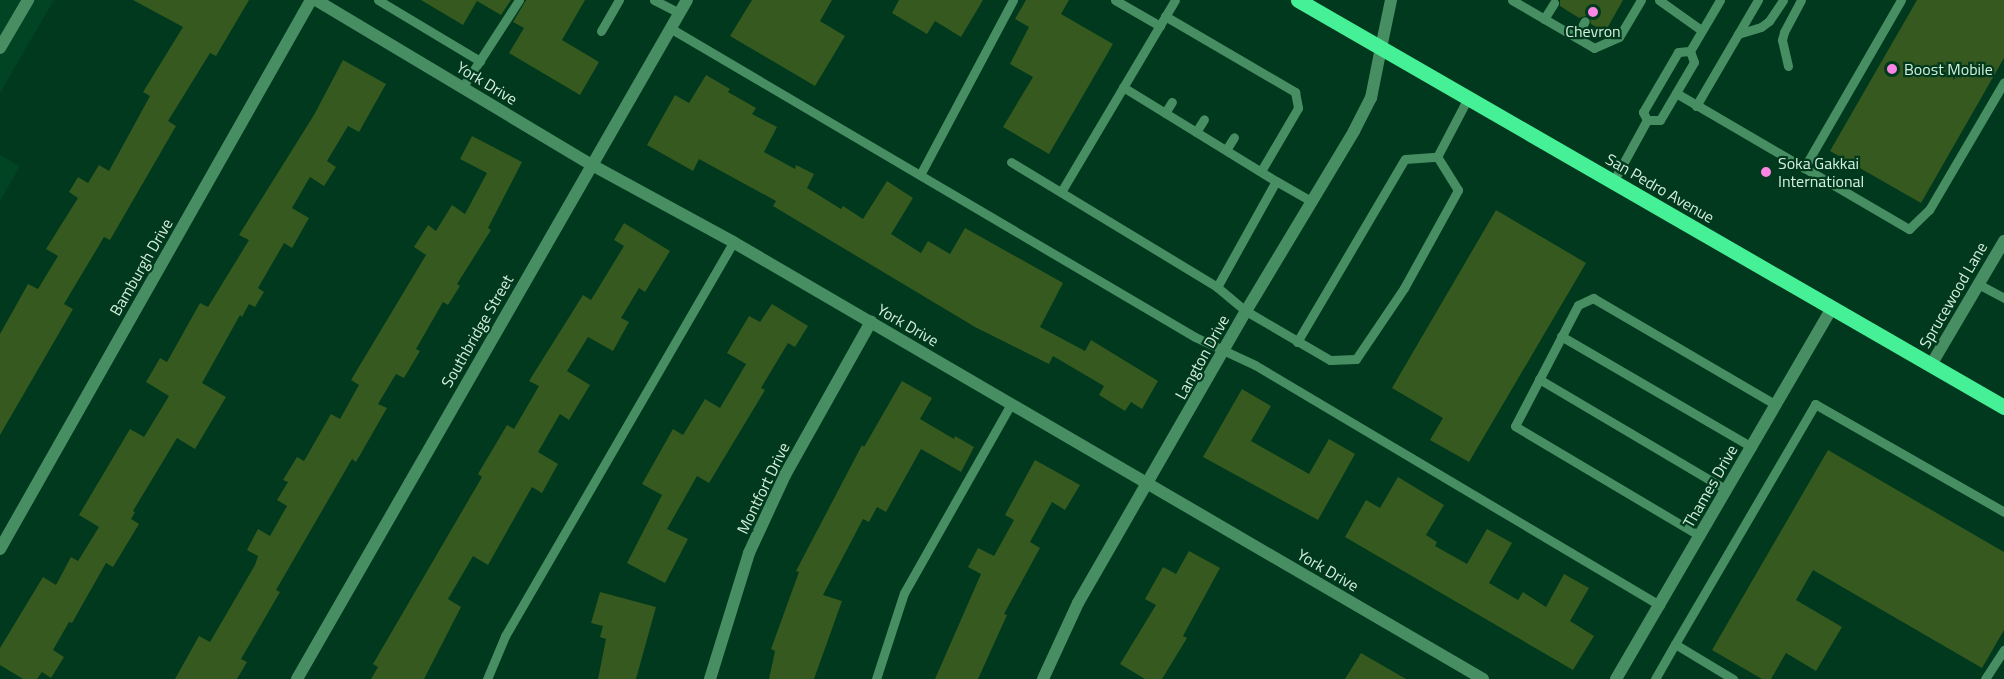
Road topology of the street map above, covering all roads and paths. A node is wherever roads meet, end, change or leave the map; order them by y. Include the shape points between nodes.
1 (27, 0) edge
2 (312, 0) edge
3 (316, 0) edge
4 (378, 0) edge
5 (519, 0) edge
6 (619, 0) edge
7 (654, 0) edge
8 (687, 0) edge
9 (1013, 0) edge
10 (1115, 0) edge
11 (1175, 0) edge
12 (1298, 0) edge
13 (1391, 0) edge
14 (1512, 0) edge
15 (1641, 0) edge
16 (1659, 0) edge
17 (1720, 0) edge
18 (1758, 0) edge
19 (1783, 0) edge
20 (1802, 0) edge
21 (1901, 0) edge
22 (1554, 3) dead end
23 (679, 13) junction
24 (1166, 16) junction
25 (1544, 19) junction
26 (1585, 21) dead end
27 (1160, 26) junction
28 (670, 28) junction
29 (1701, 30) junction
30 (601, 31) dead end
31 (1738, 34) junction
32 (1576, 37) junction
33 (0, 48) edge
34 (1381, 48) junction
35 (1690, 51) junction
36 (480, 61) junction
37 (1788, 66) dead end
38 (2004, 82) edge
39 (462, 87) junction
40 (1123, 87) junction
41 (1676, 93) junction
42 (1468, 98) junction
43 (1172, 102) dead end
44 (1696, 106) junction
45 (1165, 113) junction
46 (1203, 119) dead end
47 (1647, 120) junction
48 (1196, 132) junction
49 (1234, 137) dead end
50 (1226, 150) junction
51 (1437, 157) junction
52 (1011, 162) dead end
53 (592, 165) junction
54 (1804, 168) junction
55 (1261, 171) junction
56 (920, 175) junction
57 (1276, 181) junction
58 (1613, 182) junction
59 (1061, 192) junction
60 (1311, 201) junction
61 (2004, 241) edge
62 (733, 242) junction
63 (1978, 284) junction
64 (1217, 287) junction
65 (2004, 298) edge
66 (1832, 308) junction
67 (1246, 311) junction
68 (871, 322) junction
69 (1561, 336) junction
70 (1297, 342) junction
71 (1225, 352) junction
72 (1931, 365) junction
73 (1539, 379) junction
74 (1011, 404) junction
75 (1776, 405) junction
76 (2004, 406) edge
77 (1752, 447) junction
78 (1148, 484) junction
79 (1727, 490) junction
80 (2004, 512) edge
81 (1700, 536) junction
82 (0, 549) edge
83 (1660, 605) junction
84 (1675, 644) junction
85 (2004, 650) edge
86 (297, 679) edge
87 (487, 679) edge
88 (710, 679) edge
89 (876, 679) edge
90 (1043, 679) edge
91 (1482, 679) edge
92 (1616, 679) edge
93 (1655, 679) edge
94 (1733, 679) edge
95 (1985, 679) edge

1 - 33 street
2 - 82 street, Bamburgh Drive
3 - 39 street, York Drive
4 - 36 lane
5 - 36 lane
6 - 30 lane
7 - 23 lane
8 - 23 street, Southbridge Street
9 - 56 lane
10 - 27 lane
11 - 24 lane
12 - 34 main road, San Pedro Avenue
13 - 34 street, Langton Drive
14 - 25 lane
15 - 32 lane via 1619,37 1594,48
16 - 29 lane
17 - 29 lane
18 - 31 lane
19 - 31 lane via 1769,21
20 - 37 lane via 1782,40
21 - 54 lane
22 - 25 lane
23 - 28 street, Southbridge Street
24 - 27 lane
24 - 55 lane via 1205,44 1294,92 1298,108
25 - 32 lane
26 - 32 lane
27 - 40 lane
28 - 53 street, Southbridge Street
28 - 56 lane
29 - 35 lane
31 - 44 lane
34 - 42 main road, San Pedro Avenue
34 - 60 street, Langton Drive via 1371,98
35 - 41 lane via 1694,62
35 - 47 lane via 1678,52 1643,112
36 - 39 lane
38 - 54 lane via 1929,210 1909,229
39 - 53 street, York Drive
40 - 45 lane
40 - 59 lane
41 - 44 lane
41 - 47 lane via 1660,120
42 - 51 lane
42 - 58 main road, San Pedro Avenue
43 - 45 lane
44 - 54 lane
45 - 48 lane
46 - 48 lane
47 - 58 lane
48 - 50 lane
49 - 50 lane
50 - 55 lane
51 - 70 lane via 1405,159
51 - 70 lane via 1458,190 1404,288 1356,359 1330,360
52 - 59 lane
53 - 62 street, York Drive
53 - 86 street, Southbridge Street
55 - 57 lane
56 - 71 lane
57 - 60 lane
57 - 64 lane
58 - 66 main road, San Pedro Avenue
59 - 64 lane
60 - 67 street, Langton Drive
61 - 63 street, Sprucewood Lane
62 - 68 street, York Drive
62 - 87 lane via 505,636
63 - 65 lane
63 - 72 street, Sprucewood Lane
64 - 67 lane
66 - 72 main road, San Pedro Avenue
66 - 75 street, Thames Drive
67 - 70 lane
67 - 71 street, Langton Drive
68 - 74 street, York Drive
68 - 88 street, Montfort Drive via 801,445 758,534
69 - 73 lane
69 - 75 lane via 1578,305 1593,298
69 - 77 lane
71 - 78 street, Langton Drive
71 - 83 lane via 1255,365
72 - 76 main road, San Pedro Avenue
73 - 79 lane
73 - 81 lane via 1515,426
74 - 78 street, York Drive
74 - 89 lane via 904,593
75 - 77 street, Thames Drive
77 - 79 street, Thames Drive
78 - 90 street, Langton Drive via 1078,603
78 - 91 street, York Drive
79 - 81 street, Thames Drive
80 - 84 lane via 1815,404
81 - 83 street, Thames Drive
83 - 92 street, Thames Drive
84 - 93 lane
84 - 94 lane
85 - 95 lane

